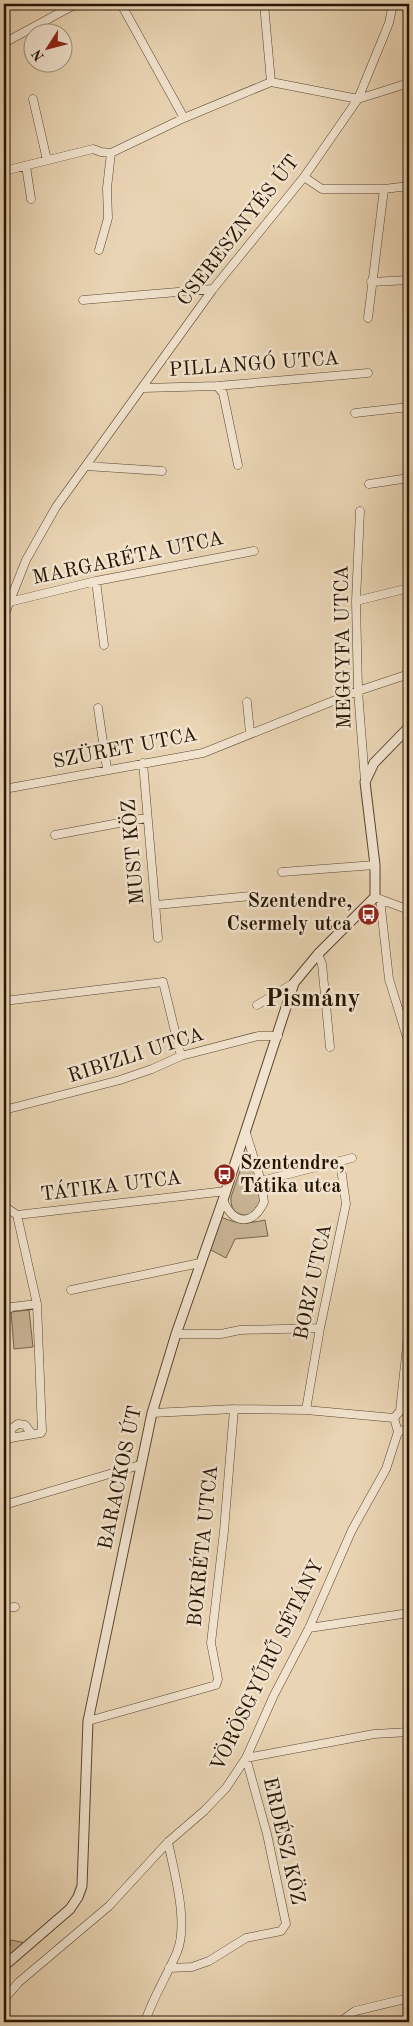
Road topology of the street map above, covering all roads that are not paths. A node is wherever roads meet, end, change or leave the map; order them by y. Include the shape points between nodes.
1 (76, 4) edge
2 (121, 4) edge
3 (264, 4) edge
4 (394, 4) edge
5 (4, 43) edge
6 (271, 82) junction
7 (409, 83) edge
8 (33, 99) dead end
9 (358, 99) junction
10 (184, 118) junction
11 (110, 153) junction
12 (47, 160) junction
13 (26, 166) junction
14 (4, 171) edge
15 (304, 177) junction
16 (409, 186) edge
17 (384, 189) junction
18 (31, 199) dead end
19 (99, 250) dead end
20 (409, 280) edge
21 (371, 282) junction
22 (213, 288) junction
23 (83, 300) dead end
24 (368, 318) dead end
25 (368, 373) dead end
26 (217, 386) junction
27 (142, 388) junction
28 (409, 406) edge
29 (355, 413) dead end
30 (238, 465) dead end
31 (86, 466) junction
32 (162, 472) dead end
33 (409, 478) edge
34 (369, 484) dead end
35 (360, 511) dead end
36 (254, 550) dead end
37 (96, 581) junction
38 (409, 588) edge
39 (356, 601) junction
40 (9, 602) junction
41 (4, 616) edge
42 (104, 645) dead end
43 (409, 674) edge
44 (358, 691) junction
45 (247, 702) dead end
46 (98, 708) dead end
47 (409, 727) edge
48 (250, 733) junction
49 (143, 763) junction
50 (108, 769) junction
51 (365, 782) junction
52 (4, 789) edge
53 (146, 818) junction
54 (55, 835) dead end
55 (376, 865) junction
56 (282, 872) dead end
57 (251, 896) dead end
58 (378, 898) junction
59 (156, 905) junction
60 (409, 910) edge
61 (158, 938) dead end
62 (318, 954) junction
63 (294, 983) junction
64 (4, 1001) edge
65 (258, 1005) dead end
66 (278, 1036) junction
67 (409, 1044) edge
68 (330, 1047) dead end
69 (181, 1056) junction
70 (4, 1110) edge
71 (246, 1133) junction
72 (352, 1158) dead end
73 (340, 1160) junction
74 (261, 1181) junction
75 (225, 1196) junction
76 (4, 1206) edge
77 (17, 1215) junction
78 (200, 1263) junction
79 (71, 1290) dead end
80 (37, 1304) junction
81 (4, 1314) edge
82 (409, 1327) edge
83 (320, 1328) junction
84 (176, 1334) junction
85 (234, 1409) junction
86 (306, 1410) junction
87 (152, 1413) junction
88 (394, 1418) junction
89 (409, 1428) edge
90 (398, 1432) junction
91 (32, 1434) junction
92 (8, 1439) edge
93 (140, 1465) junction
94 (4, 1505) edge
95 (15, 1607) dead end
96 (4, 1608) edge
97 (409, 1613) edge
98 (309, 1628) junction
99 (88, 1721) junction
100 (409, 1732) edge
101 (246, 1758) junction
102 (168, 1842) junction
103 (4, 1966) edge
104 (169, 1968) junction
105 (409, 1998) edge
106 (4, 1999) edge
107 (145, 2022) edge
108 (340, 2022) edge

1 - 5 street
2 - 10 street
3 - 6 street
4 - 9 street, CSERESZNYÉS ÚT
6 - 9 street
6 - 10 street
7 - 9 street
8 - 12 street
9 - 15 street, CSERESZNYÉS ÚT
10 - 11 street
11 - 12 street via 93,149
11 - 19 street via 108,218
12 - 13 street
13 - 14 street
13 - 18 street
15 - 17 street via 322,189
15 - 22 street, CSERESZNYÉS ÚT
16 - 17 street
17 - 21 street
20 - 21 street
21 - 24 street
22 - 23 street
22 - 27 street, CSERESZNYÉS ÚT
25 - 26 street, PILLANGÓ UTCA
26 - 27 street, PILLANGÓ UTCA
26 - 30 street via 222,393
27 - 31 street, CSERESZNYÉS ÚT
28 - 29 street
31 - 32 street
31 - 40 street, CSERESZNYÉS ÚT via 56,507 26,560
33 - 34 street
35 - 39 street, MEGGYFA UTCA
36 - 37 street, MARGARÉTA UTCA
37 - 40 street, MARGARÉTA UTCA
37 - 42 street
38 - 39 street
39 - 44 street, MEGGYFA UTCA
40 - 41 street, CSERESZNYÉS ÚT
43 - 44 street, SZÜRET UTCA
44 - 48 street, SZÜRET UTCA
44 - 51 street, MEGGYFA UTCA
45 - 48 street
46 - 50 street
47 - 51 street via 374,763
48 - 49 street, SZÜRET UTCA via 203,753
49 - 50 street, SZÜRET UTCA
49 - 53 street, MUST KÖZ
50 - 52 street, SZÜRET UTCA
51 - 55 street
53 - 54 street
53 - 59 street, MUST KÖZ
55 - 56 street
55 - 58 street
57 - 59 street
58 - 60 street
58 - 62 street, BARACKOS ÚT
58 - 67 street via 389,979
59 - 61 street, MUST KÖZ
62 - 63 street, BARACKOS ÚT
62 - 68 street via 322,964
63 - 65 street, BARACKOS ÚT
63 - 66 street, BARACKOS ÚT
64 - 69 street via 163,982
66 - 69 street, RIBIZLI UTCA via 258,1036
66 - 71 street, BARACKOS ÚT
69 - 70 street, RIBIZLI UTCA via 120,1080
71 - 74 street
71 - 75 street, BARACKOS ÚT
72 - 73 street
73 - 74 street
73 - 83 street, BORZ UTCA via 346,1204
74 - 75 street via 264,1202 259,1212 250,1218 244,1220 230,1214
75 - 77 street, TÁTIKA UTCA
75 - 78 street, BARACKOS ÚT
76 - 77 street, TÁTIKA UTCA
77 - 80 street
78 - 79 street
78 - 84 street, BARACKOS ÚT
80 - 81 street via 11,1307
80 - 91 street via 42,1428 41,1433
82 - 88 street via 400,1410
83 - 84 street
83 - 86 street, BORZ UTCA
84 - 87 street, BARACKOS ÚT
85 - 86 street
85 - 87 street
85 - 99 street, BOKRÉTA UTCA via 210,1643 218,1680 216,1685
86 - 88 street
87 - 93 street, BARACKOS ÚT
88 - 90 street
89 - 90 street
90 - 98 street, VÖRÖSGYŰRŰ SÉTÁNY via 386,1469 352,1530
91 - 92 street
91 - 92 street via 25,1425 18,1424 11,1429
93 - 94 street
93 - 99 street, BARACKOS ÚT
95 - 96 street
97 - 98 street
98 - 101 street, VÖRÖSGYŰRŰ SÉTÁNY
99 - 103 street, BARACKOS ÚT via 82,1886 65,1914
100 - 101 street via 374,1734
101 - 102 street, VÖRÖSGYŰRŰ SÉTÁNY via 226,1788
101 - 104 street, ERDÉSZ KÖZ via 267,1834 286,1924 281,1931 246,1938 209,1961 192,1967
102 - 104 street via 182,1930 178,1951
102 - 106 street, VÖRÖSGYŰRŰ SÉTÁNY via 109,1906 19,1982
104 - 107 street
105 - 108 street via 355,2011

